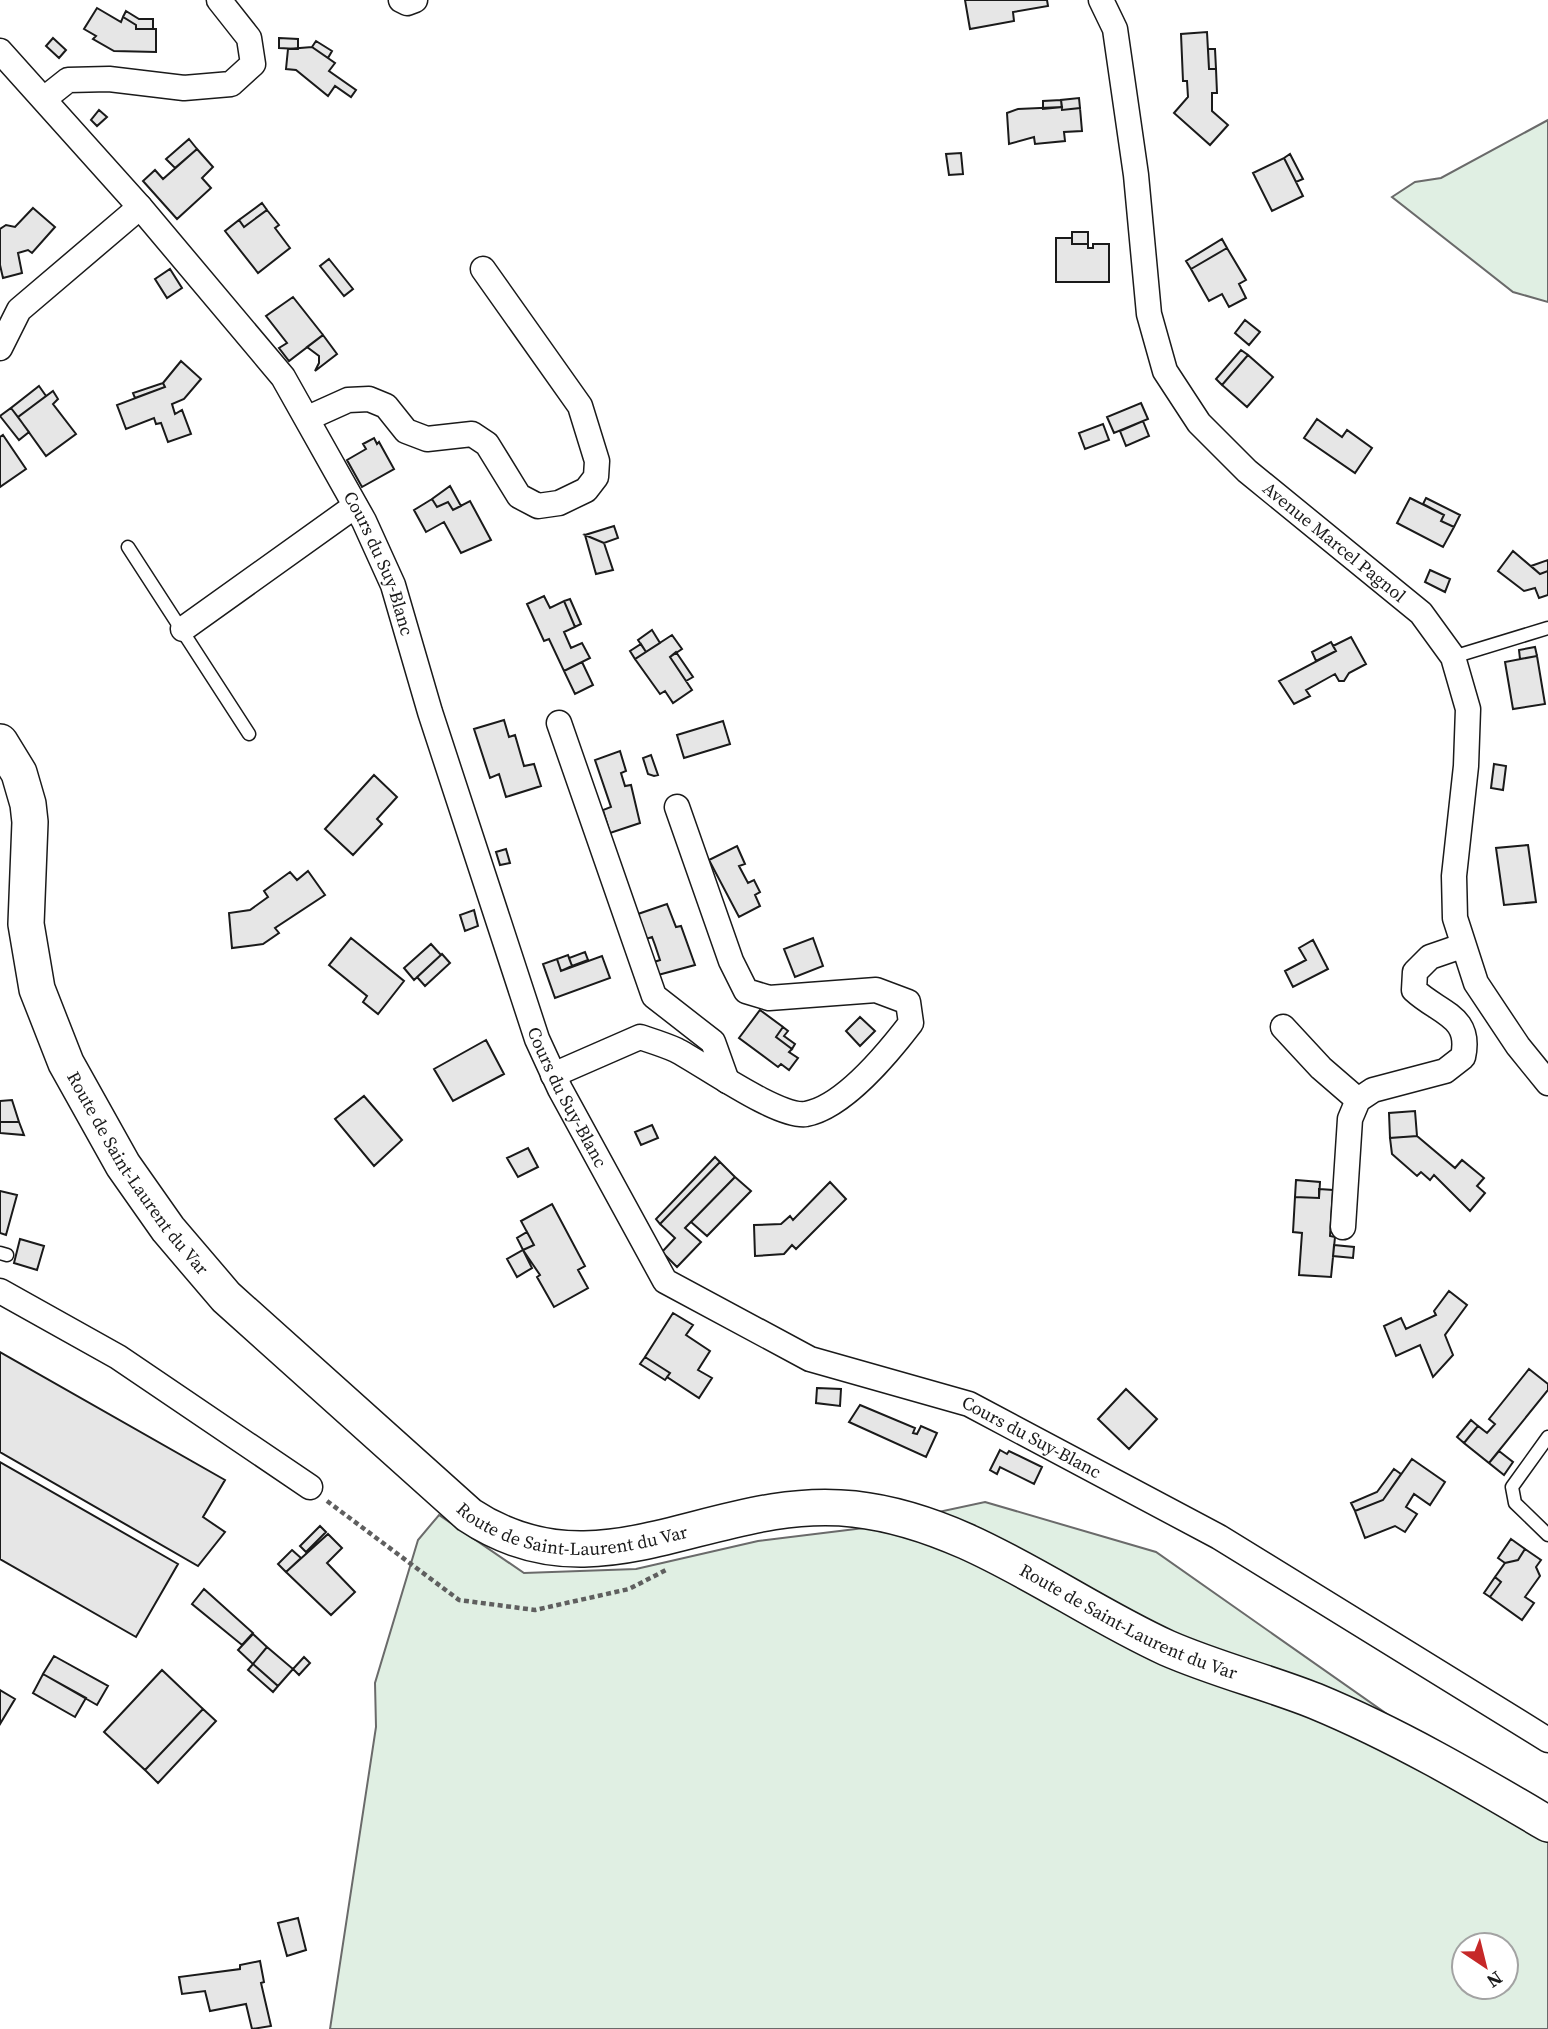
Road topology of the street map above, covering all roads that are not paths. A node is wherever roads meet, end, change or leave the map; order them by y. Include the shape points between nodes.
1 (219, 0) edge
2 (401, 0) edge
3 (415, 0) edge
4 (1101, 0) edge
5 (0, 51) edge
6 (44, 99) junction
7 (140, 207) junction
8 (482, 269) dead end
9 (0, 348) edge
10 (308, 418) junction
11 (355, 506) junction
12 (128, 547) dead end
13 (1548, 628) edge
14 (183, 629) junction
15 (1453, 657) junction
16 (559, 723) dead end
17 (249, 734) dead end
18 (0, 742) edge
19 (677, 807) dead end
20 (1462, 946) junction
21 (1283, 1027) dead end
22 (553, 1075) junction
23 (727, 1081) junction
24 (1548, 1083) edge
25 (1358, 1100) junction
26 (1343, 1227) dead end
27 (0, 1290) edge
28 (1548, 1437) edge
29 (310, 1487) dead end
30 (1548, 1535) edge
31 (1548, 1740) edge
32 (1548, 1824) edge

1 - 6 street via 249,38 251,51 253,65 231,84 184,88 109,79 68,80
2 - 3 street
4 - 15 street, Avenue Marcel Pagnol via 1115,29 1136,175 1149,314 1165,372 1199,424 1247,471 1421,613
5 - 6 street, Cours du Suy-Blanc
6 - 7 street, Cours du Suy-Blanc
7 - 9 street via 19,310
7 - 10 street, Cours du Suy-Blanc via 283,377
8 - 10 street via 580,406 597,461 596,477 586,490 559,503 538,506 519,496 486,444 472,434 427,439 406,431 386,407 369,399 348,400
10 - 11 street, Cours du Suy-Blanc
11 - 14 street
11 - 22 street, Cours du Suy-Blanc via 393,585 501,931
12 - 14 lane
13 - 15 lane
14 - 17 lane
15 - 20 street, Avenue Marcel Pagnol via 1468,709 1454,876 1455,918
16 - 23 street via 654,996 713,1042
18 - 32 main road, Route de Saint-Laurent du Var via 19,773 28,804 26,924 37,989 66,1063 123,1164 174,1238 226,1297 469,1515 513,1540 572,1551 623,1546 781,1510 855,1509 900,1518 998,1556 1167,1648 1388,1733
19 - 23 street via 731,961 746,991 769,998 876,990 908,1002 911,1023 892,1048 827,1105 804,1114 769,1103
20 - 24 street, Avenue Marcel Pagnol via 1476,984
20 - 25 street via 1430,957 1415,972 1414,990 1458,1021 1467,1040 1463,1057 1445,1071 1373,1090
21 - 25 street
22 - 23 street via 640,1037 675,1050
22 - 31 street, Cours du Suy-Blanc via 665,1281 810,1359 969,1404 1219,1537
25 - 26 street via 1350,1119
27 - 29 street via 118,1357
28 - 30 lane via 1512,1487 1515,1503

